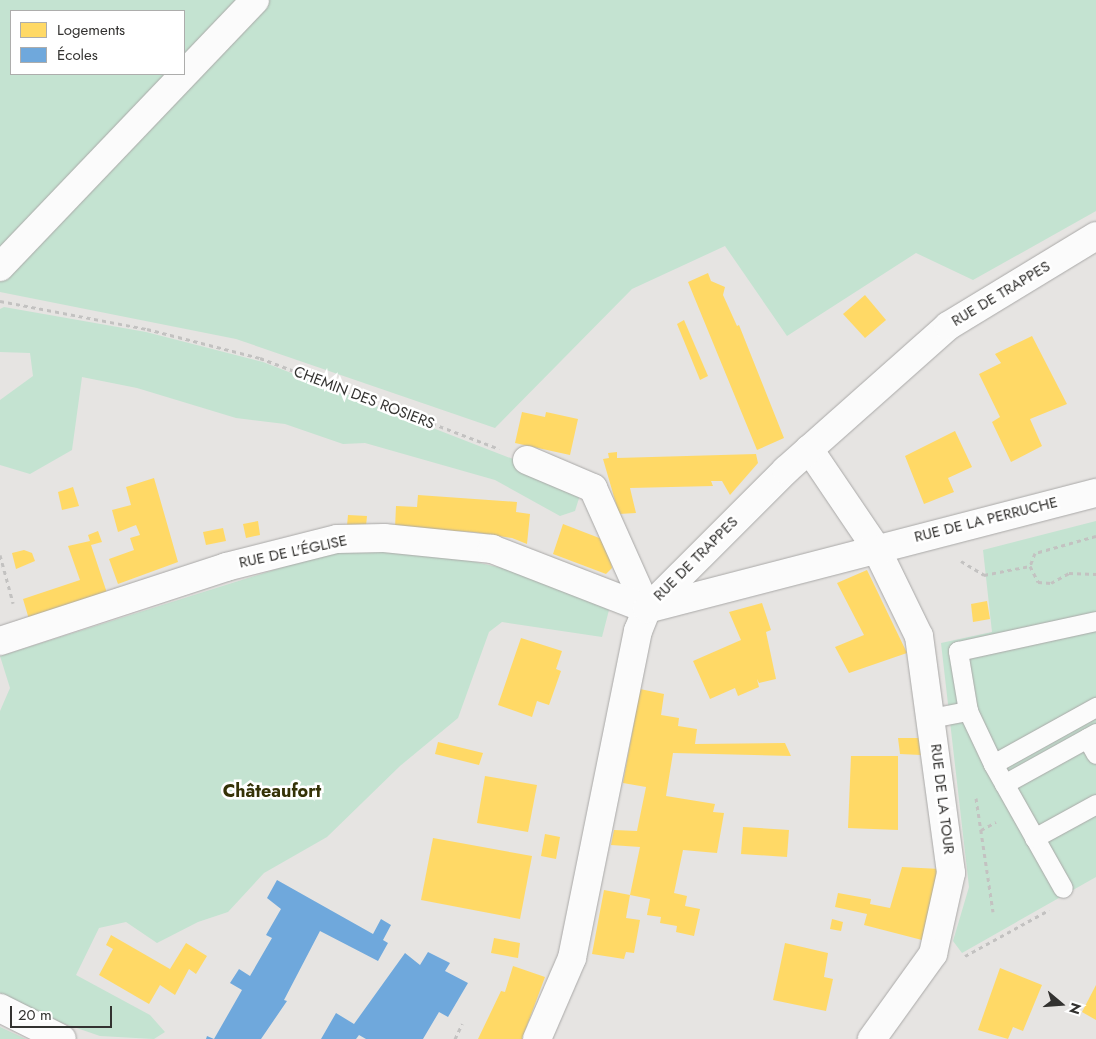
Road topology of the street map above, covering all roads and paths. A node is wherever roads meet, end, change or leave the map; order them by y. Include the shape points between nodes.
1 (255, 0) edge
2 (185, 73) edge
3 (183, 75) edge
4 (1096, 236) edge
5 (0, 267) edge
6 (0, 301) edge
7 (809, 449) junction
8 (527, 460) joint
9 (1096, 492) edge
10 (922, 536) junction
11 (1096, 536) edge
12 (876, 548) junction
13 (0, 555) edge
14 (1030, 566) junction
15 (1096, 574) edge
16 (646, 609) junction
17 (1096, 621) edge
18 (11, 638) edge
19 (1096, 707) edge
20 (968, 711) junction
21 (931, 718) junction
22 (1093, 742) edge
23 (993, 764) junction
24 (1004, 784) junction
25 (976, 798) dead end
26 (1096, 804) edge
27 (1034, 838) junction
28 (1063, 888) dead end
29 (1054, 907) dead end
30 (993, 912) dead end
31 (933, 954) junction
32 (0, 1008) edge
33 (462, 1024) dead end
34 (62, 1039) edge
35 (455, 1039) edge
36 (537, 1039) edge
37 (872, 1039) edge

1 - 2 street
3 - 5 street
4 - 7 street, RUE DE TRAPPES via 948,326
6 - 8 path, CHEMIN DES ROSIERS via 147,329 260,358
7 - 12 street, RUE DE LA TOUR
7 - 16 street, RUE DE TRAPPES
8 - 16 street via 593,488
9 - 10 street, RUE DE LA PERRUCHE
10 - 12 street, RUE DE LA PERRUCHE
10 - 14 path via 984,575
11 - 14 path via 1035,553
12 - 16 street
12 - 21 street, RUE DE LA TOUR via 920,636
13 - 18 path
14 - 15 path via 1038,582 1051,583 1069,573
16 - 18 street, RUE DE L'ÉGLISE via 492,549 393,539 337,539 226,567
16 - 36 street, RUE DE TRAPPES via 638,631 572,958
17 - 20 lane via 958,651
19 - 23 lane
20 - 21 lane
20 - 23 lane
21 - 31 street, RUE DE LA TOUR via 951,873
22 - 24 lane
23 - 24 lane
24 - 27 lane
25 - 30 path
26 - 27 lane
27 - 28 lane
29 - 31 path via 961,958
31 - 37 street, RUE DE LA TOUR
32 - 34 street
33 - 35 path

